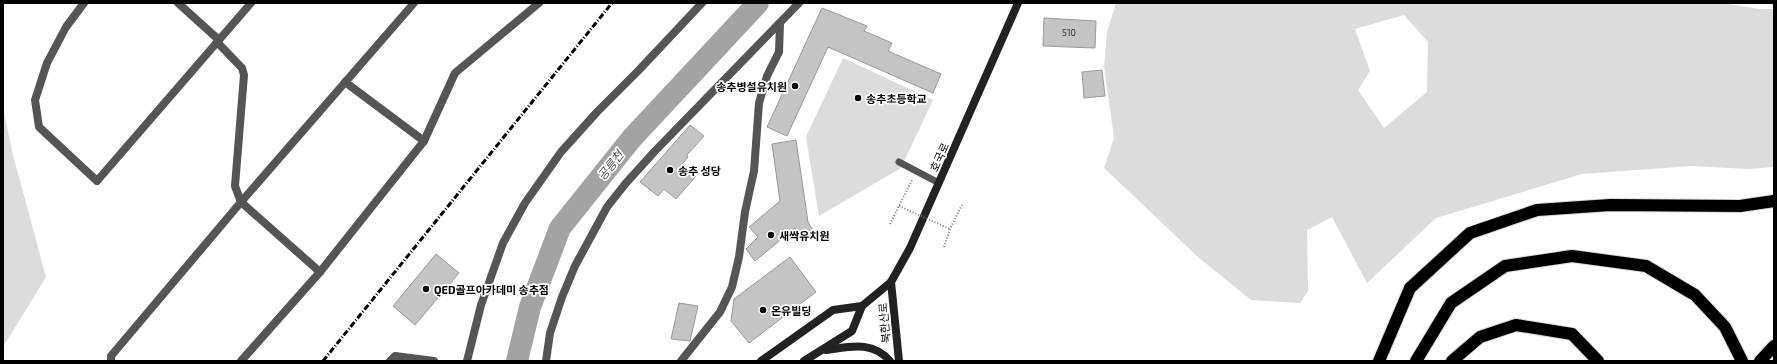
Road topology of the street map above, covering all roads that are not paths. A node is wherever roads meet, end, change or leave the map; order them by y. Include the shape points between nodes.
1 (84, 3) edge
2 (178, 3) edge
3 (251, 3) edge
4 (414, 3) edge
5 (539, 3) edge
6 (702, 3) edge
7 (799, 3) edge
8 (1018, 3) edge
9 (780, 24) junction
10 (218, 41) junction
11 (345, 82) junction
12 (424, 141) junction
13 (899, 162) dead end
14 (939, 183) junction
15 (1774, 201) edge
16 (241, 202) junction
17 (320, 272) junction
18 (891, 282) junction
19 (862, 306) junction
20 (1774, 346) edge
21 (823, 351) junction
22 (111, 361) edge
23 (241, 361) edge
24 (390, 361) edge
25 (434, 361) edge
26 (467, 361) edge
27 (546, 361) edge
28 (682, 361) edge
29 (761, 361) edge
30 (804, 361) edge
31 (890, 361) edge
32 (899, 361) edge
33 (1379, 361) edge
34 (1416, 361) edge
35 (1452, 361) edge
36 (1598, 361) edge
37 (1742, 361) edge
38 (1760, 361) edge

1 - 10 street via 66,26 47,63 35,100 39,127 97,182
2 - 10 street
3 - 10 street
4 - 11 street
5 - 12 street via 455,74
6 - 26 street via 561,152 525,203 503,243 481,305
7 - 9 street
8 - 14 street, 호국로
9 - 27 street via 665,140 607,207 575,266 562,297 550,333
9 - 28 street via 779,52 767,76 759,103 754,171 744,212 739,258 732,287 720,312
10 - 16 street via 242,68 244,75 235,186
11 - 12 street
11 - 16 street
12 - 17 street
13 - 14 lane
14 - 18 street, 호국로 via 910,248
15 - 33 highway via 1740,206 1610,205 1537,210 1470,233 1410,288
16 - 17 street
16 - 22 street via 111,356
17 - 23 street
18 - 19 street, 호국로
18 - 32 street, 북한산로
19 - 21 street, 호국로 via 852,331
19 - 29 street via 833,310
20 - 38 highway
21 - 30 street, 호국로
21 - 31 street via 864,345
24 - 25 street via 395,356
34 - 37 highway via 1451,303 1505,266 1572,256 1646,266 1695,295 1725,327
35 - 36 highway via 1480,337 1516,325 1572,334

